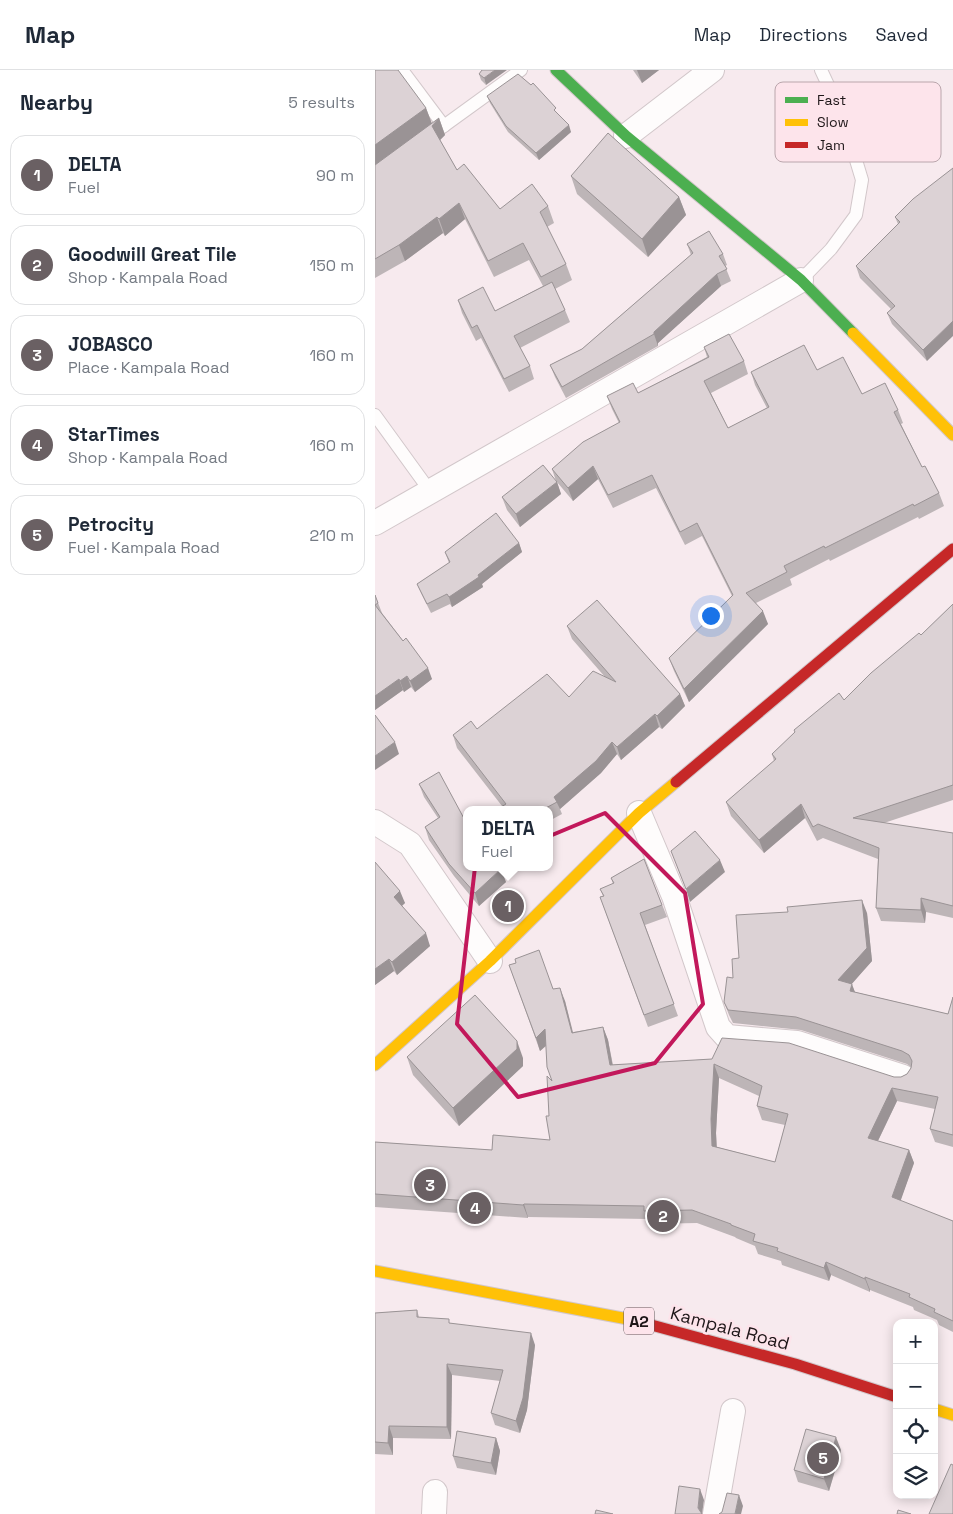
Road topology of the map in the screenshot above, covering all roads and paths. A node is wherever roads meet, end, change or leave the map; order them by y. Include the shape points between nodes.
1 (402, 70) edge
2 (521, 70) edge
3 (555, 70) edge
4 (712, 70) edge
5 (821, 70) edge
6 (827, 82) edge
7 (444, 126) junction
8 (626, 136) junction
9 (421, 142) edge
10 (857, 162) edge
11 (801, 280) junction
12 (375, 415) edge
13 (953, 435) edge
14 (430, 491) junction
15 (375, 522) edge
16 (953, 549) edge
17 (639, 813) junction
18 (375, 822) edge
19 (490, 960) junction
20 (375, 1065) edge
21 (903, 1077) edge
22 (375, 1271) edge
23 (893, 1396) edge
24 (938, 1410) edge
25 (733, 1411) dead end
26 (953, 1415) edge
27 (715, 1514) edge

1 - 7 lane
2 - 7 lane
3 - 8 street
4 - 8 street
5 - 6 lane
7 - 9 lane
8 - 11 street
10 - 11 lane via 862,180 856,215 831,249
11 - 13 street
11 - 14 street
12 - 14 lane
14 - 15 street
16 - 17 street
17 - 19 street
17 - 21 street via 674,896 719,1028 727,1037 797,1043
18 - 19 street via 410,844
19 - 20 street
22 - 23 street, Kampala Road / A2 via 638,1321 795,1364
24 - 26 street
25 - 27 street

